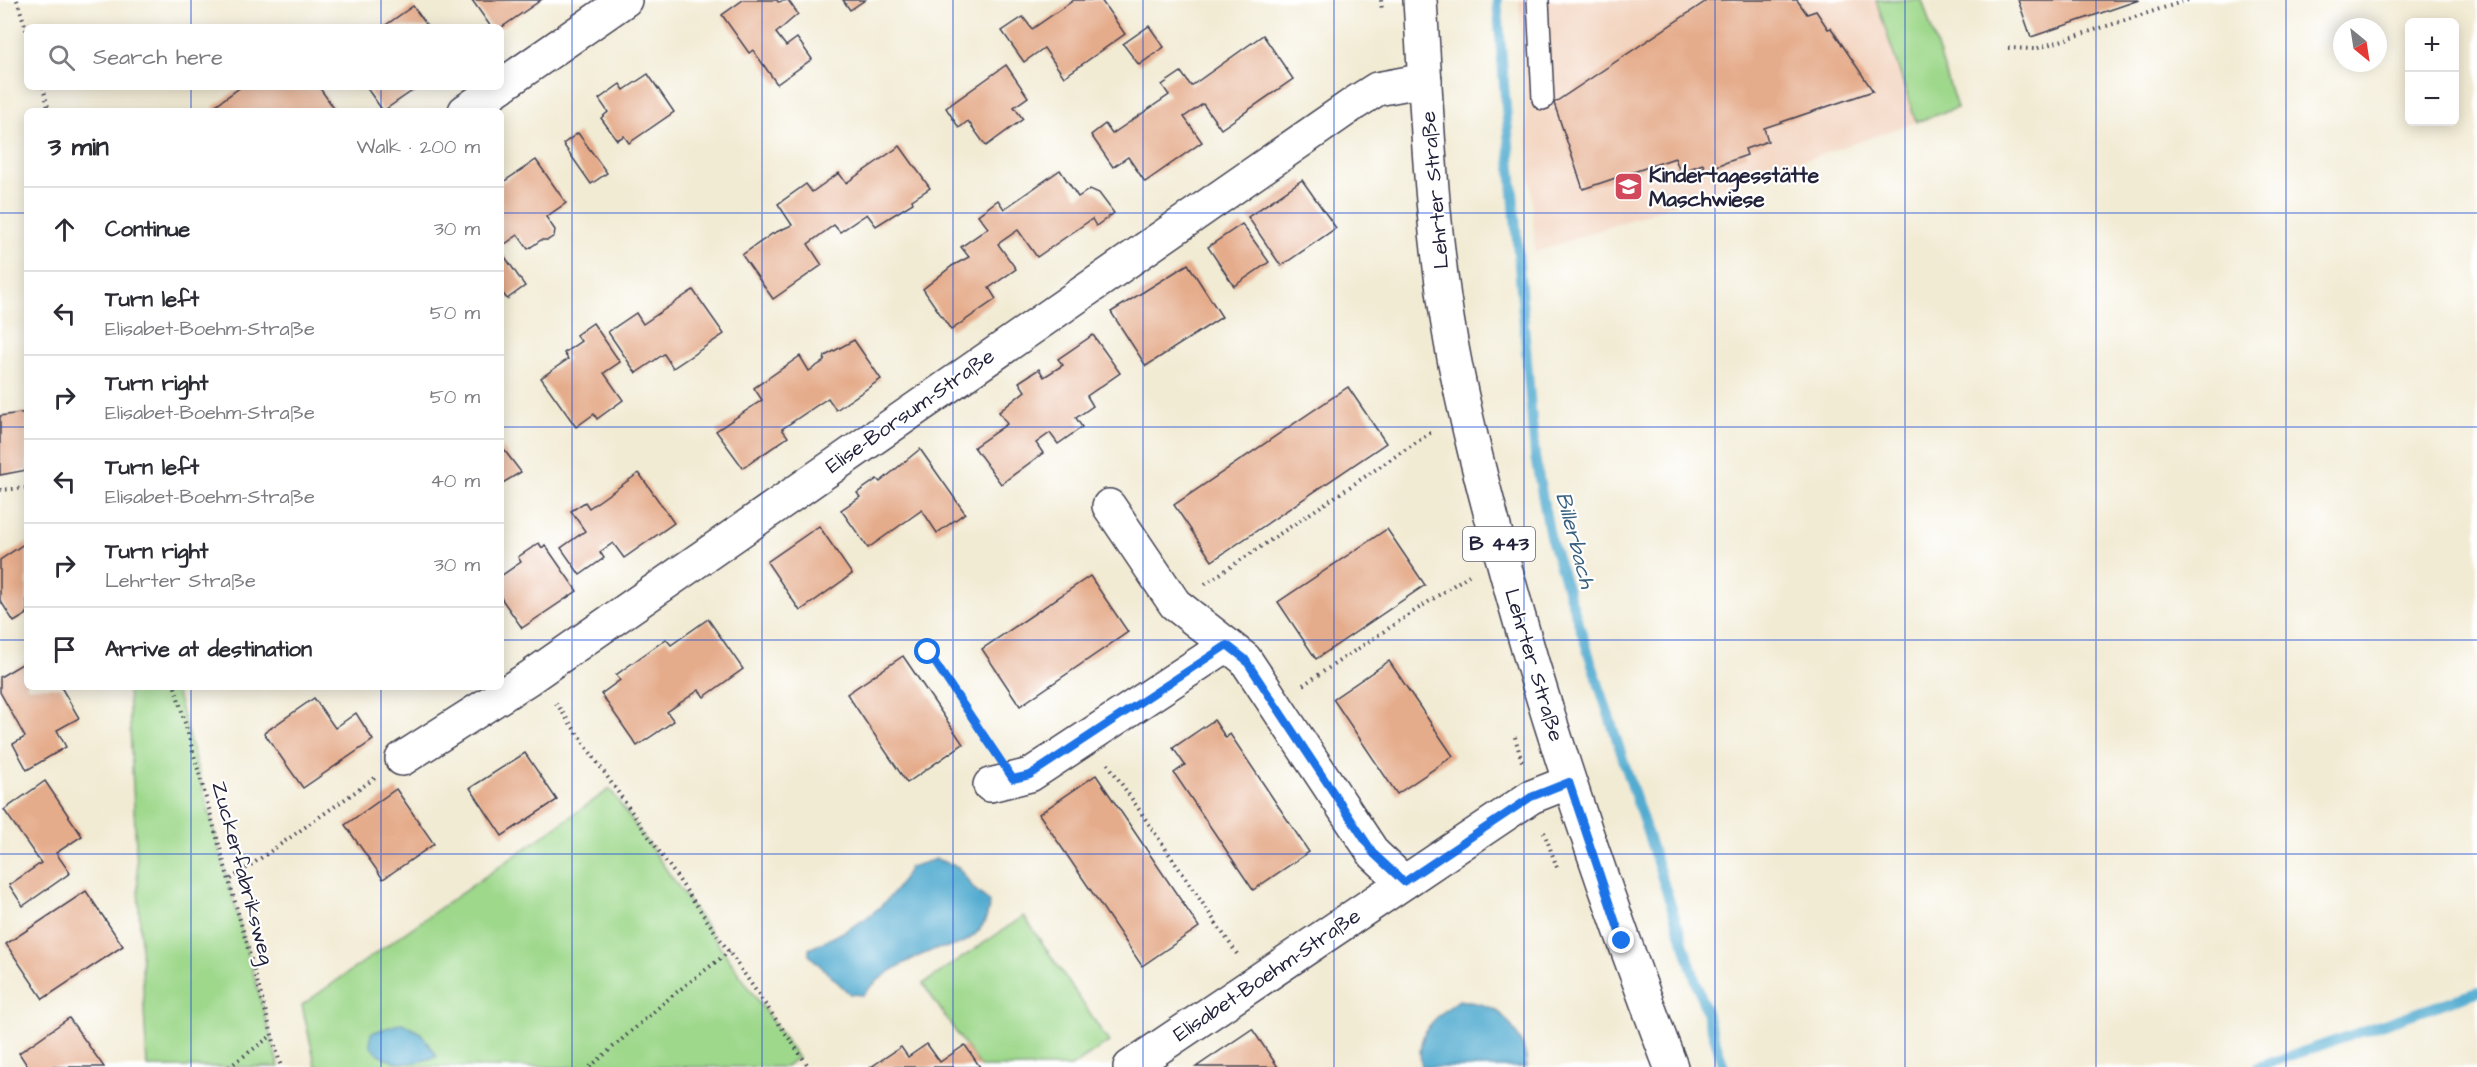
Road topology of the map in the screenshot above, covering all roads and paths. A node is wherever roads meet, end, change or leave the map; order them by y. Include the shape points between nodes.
1 (17, 0) edge
2 (625, 0) edge
3 (1420, 0) edge
4 (1538, 0) edge
5 (2188, 0) edge
6 (24, 24) edge
7 (2008, 48) dead end
8 (1425, 80) junction
9 (504, 84) edge
10 (44, 90) edge
11 (496, 90) edge
12 (1543, 99) dead end
13 (48, 108) edge
14 (469, 108) edge
15 (1438, 427) dead end
16 (24, 488) edge
17 (0, 490) edge
18 (1109, 506) dead end
19 (1470, 574) dead end
20 (1175, 604) junction
21 (1227, 645) junction
22 (928, 652) dead end
23 (536, 673) junction
24 (176, 690) edge
25 (1275, 704) junction
26 (1089, 736) junction
27 (402, 759) joint
28 (1001, 782) joint
29 (1569, 782) junction
30 (231, 879) junction
31 (1404, 882) junction
32 (730, 951) junction
33 (1256, 983) junction
34 (271, 1036) junction
35 (229, 1067) edge
36 (281, 1067) edge
37 (590, 1067) edge
38 (809, 1067) edge
39 (1130, 1067) edge
40 (1671, 1067) edge

1 - 6 path
2 - 9 street
3 - 8 street, Lehrter Straße / B 443
4 - 12 lane
5 - 7 path via 2035,49
8 - 23 street, Elise-Borsum-Straße via 1377,89 1355,102
8 - 29 street, Lehrter Straße / B 443 via 1436,231 1451,342 1496,535
10 - 13 path
11 - 14 street
15 - 20 path
16 - 17 path
18 - 20 street
19 - 25 path
20 - 21 street
21 - 25 street via 1245,659
21 - 26 street
22 - 28 path
23 - 27 street, Elise-Borsum-Straße
23 - 32 path
24 - 30 path, Zuckerfabriksweg
25 - 31 street via 1374,854
26 - 28 street via 1030,775
26 - 33 path
27 - 30 path
29 - 31 street, Elisabet-Boehm-Straße via 1531,797
29 - 40 street, Lehrter Straße / B 443 via 1622,941
30 - 34 path, Zuckerfabriksweg
31 - 33 street, Elisabet-Boehm-Straße
32 - 37 path
32 - 38 path
33 - 39 street, Elisabet-Boehm-Straße
34 - 35 path
34 - 36 path, Zuckerfabriksweg

